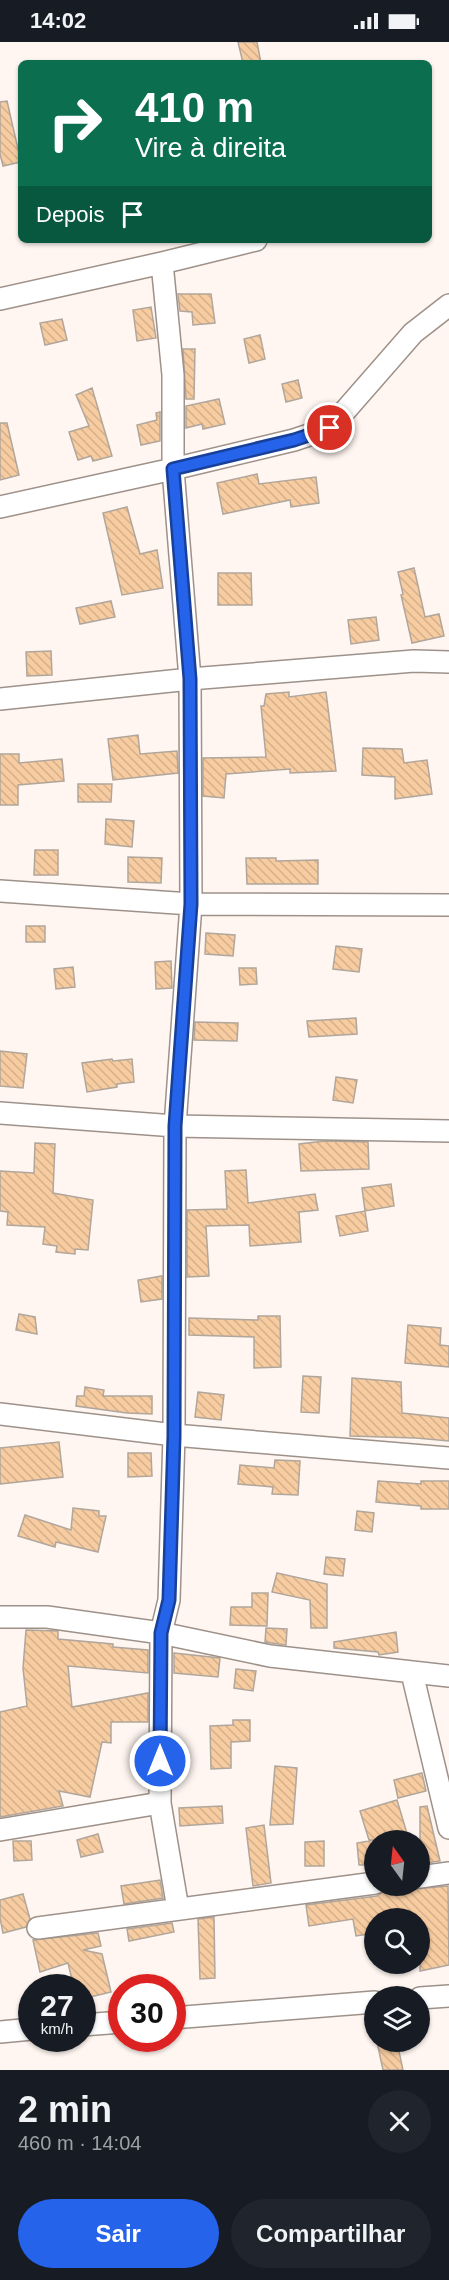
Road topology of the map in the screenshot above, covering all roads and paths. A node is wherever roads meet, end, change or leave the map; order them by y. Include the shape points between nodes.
1 (244, 243) edge
2 (162, 263) junction
3 (0, 298) edge
4 (449, 305) edge
5 (173, 469) junction
6 (0, 507) edge
7 (449, 662) edge
8 (190, 679) junction
9 (0, 699) edge
10 (0, 891) edge
11 (191, 904) junction
12 (449, 905) edge
13 (0, 1113) edge
14 (175, 1126) junction
15 (449, 1131) edge
16 (0, 1414) edge
17 (174, 1436) junction
18 (449, 1458) edge
19 (0, 1617) edge
20 (161, 1633) junction
21 (412, 1673) junction
22 (449, 1677) edge
23 (160, 1803) junction
24 (449, 1828) edge
25 (0, 1830) edge
26 (449, 1873) edge
27 (430, 1876) edge
28 (364, 1884) edge
29 (178, 1909) junction
30 (38, 1928) dead end
31 (449, 1996) edge
32 (430, 1997) edge
33 (364, 2003) edge
34 (186, 2017) edge
35 (18, 2030) edge
36 (0, 2031) edge

1 - 2 street
2 - 3 street
2 - 5 street via 173,375
4 - 5 street via 413,333 330,428
5 - 6 street
5 - 8 street
7 - 8 street via 414,661
8 - 9 street
8 - 11 street
10 - 11 street
11 - 12 street
11 - 14 street
13 - 14 street
14 - 15 street
14 - 17 street
16 - 17 street
17 - 18 street
17 - 20 street via 169,1600
19 - 20 street via 46,1617
20 - 21 street via 270,1656
20 - 23 street
21 - 22 street
21 - 24 street
23 - 25 street
23 - 29 street
26 - 27 street
28 - 29 street
29 - 30 street
31 - 32 street
33 - 34 street
35 - 36 street

